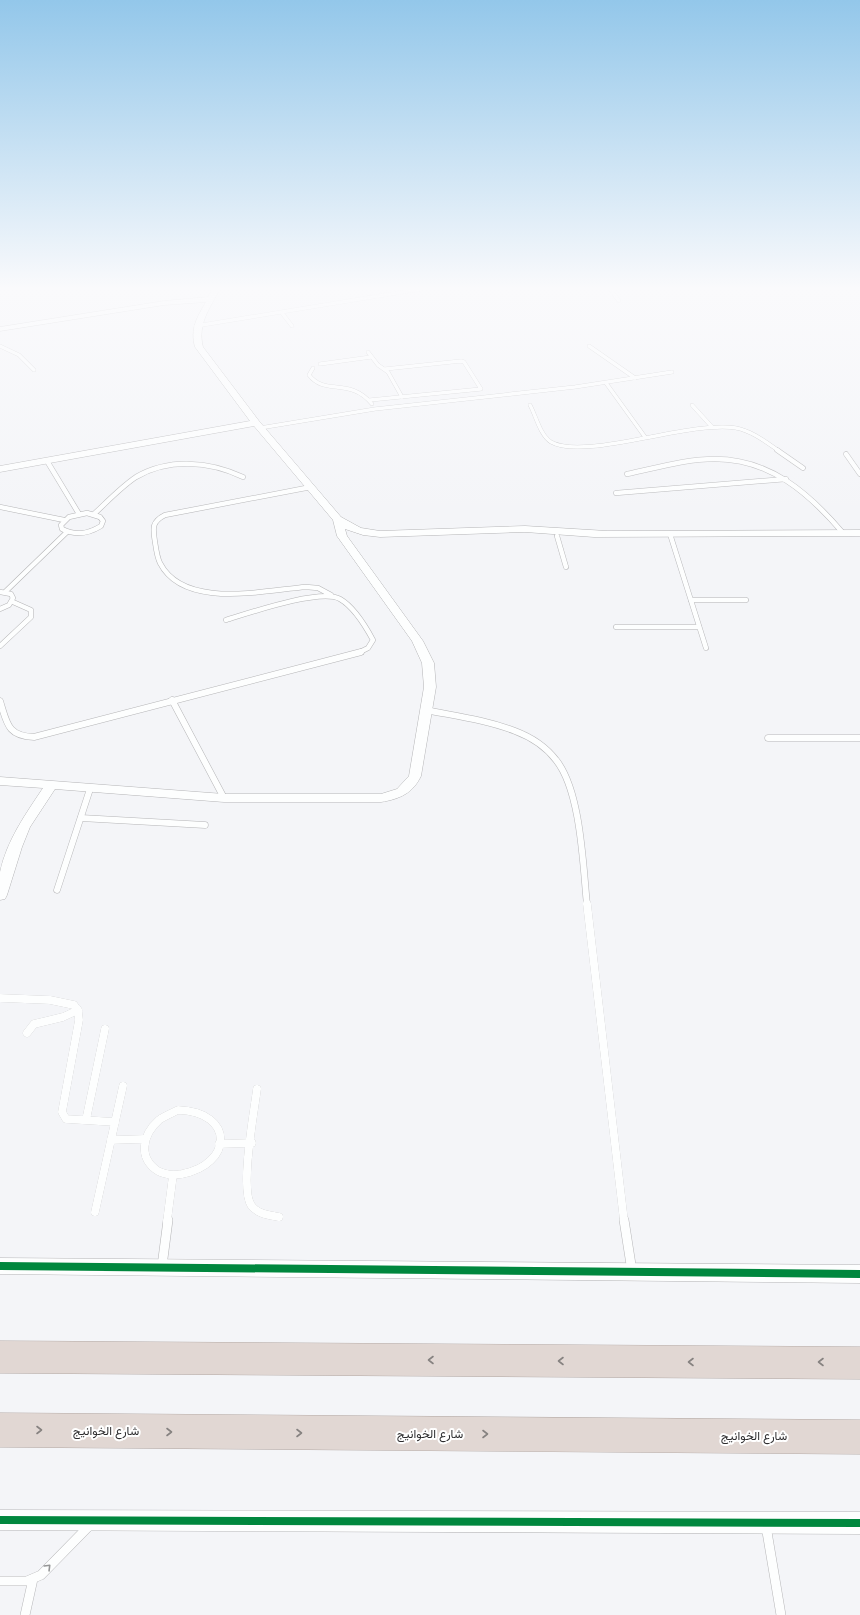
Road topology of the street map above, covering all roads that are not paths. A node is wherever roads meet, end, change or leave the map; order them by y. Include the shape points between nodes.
1 (30, 364) edge
2 (212, 364) edge
3 (377, 364) edge
4 (436, 364) edge
5 (465, 364) edge
6 (615, 364) edge
7 (313, 368) dead end
8 (384, 369) junction
9 (34, 370) dead end
10 (672, 372) dead end
11 (635, 378) junction
12 (606, 383) junction
13 (402, 397) junction
14 (370, 400) junction
15 (530, 405) dead end
16 (692, 405) dead end
17 (375, 409) junction
18 (258, 425) junction
19 (712, 428) junction
20 (645, 437) junction
21 (846, 454) dead end
22 (47, 461) junction
23 (803, 468) dead end
24 (0, 469) edge
25 (626, 474) dead end
26 (860, 474) edge
27 (243, 477) dead end
28 (786, 479) junction
29 (311, 488) junction
30 (616, 493) dead end
31 (0, 507) edge
32 (79, 514) junction
33 (94, 514) junction
34 (338, 519) junction
35 (64, 520) junction
36 (67, 532) junction
37 (441, 532) junction
38 (603, 533) junction
39 (843, 533) junction
40 (860, 533) edge
41 (372, 534) junction
42 (670, 534) junction
43 (557, 536) junction
44 (355, 552) junction
45 (566, 567) dead end
46 (3, 592) edge
47 (331, 595) junction
48 (690, 600) junction
49 (746, 600) dead end
50 (13, 602) junction
51 (0, 609) edge
52 (226, 620) dead end
53 (616, 627) dead end
54 (699, 627) junction
55 (0, 646) edge
56 (706, 648) dead end
57 (172, 700) junction
58 (0, 701) edge
59 (426, 710) junction
60 (768, 738) dead end
61 (860, 738) edge
62 (0, 781) edge
63 (51, 786) junction
64 (90, 789) junction
65 (224, 798) junction
66 (81, 818) junction
67 (205, 825) dead end
68 (57, 890) dead end
69 (0, 895) edge
70 (0, 998) edge
71 (78, 1010) junction
72 (105, 1029) dead end
73 (27, 1033) dead end
74 (123, 1086) dead end
75 (258, 1089) dead end
76 (86, 1120) junction
77 (115, 1122) junction
78 (144, 1139) junction
79 (111, 1140) junction
80 (252, 1143) junction
81 (219, 1144) junction
82 (173, 1175) junction
83 (95, 1212) dead end
84 (279, 1217) dead end
85 (0, 1266) edge
86 (162, 1266) junction
87 (632, 1272) junction
88 (860, 1274) edge
89 (0, 1357) edge
90 (860, 1363) edge
91 (0, 1430) edge
92 (860, 1437) edge
93 (0, 1520) edge
94 (95, 1520) junction
95 (765, 1521) junction
96 (860, 1523) edge
97 (33, 1579) junction
98 (0, 1581) edge
99 (25, 1615) edge
100 (781, 1615) edge

1 - 9 lane
2 - 18 street
3 - 8 lane
4 - 8 lane
5 - 13 lane via 481,389
6 - 11 lane
7 - 14 lane via 308,375 314,382 357,389
8 - 13 lane via 389,373
10 - 11 lane
11 - 12 lane
12 - 17 lane
12 - 20 lane
13 - 14 lane
14 - 17 lane
15 - 20 lane via 547,438 563,446 586,446
16 - 19 lane
17 - 18 lane
18 - 22 street
18 - 29 street
19 - 20 lane
19 - 23 lane via 735,427 746,430
21 - 26 lane
22 - 24 street
22 - 32 lane
25 - 28 lane via 713,459 733,459 754,463
27 - 33 lane via 203,464 169,466 135,478
28 - 30 lane
28 - 39 lane via 814,501
29 - 34 street
29 - 47 lane via 165,515 157,519 152,528 159,560 165,572 173,579 198,591 238,594 308,586 322,589
31 - 35 lane
32 - 33 lane
32 - 35 lane
33 - 36 lane via 103,521 95,530 76,534
34 - 41 street via 355,530
34 - 44 street via 342,536
35 - 36 lane via 61,525
36 - 46 lane
37 - 38 street via 525,529
37 - 41 street
37 - 43 street
38 - 42 street
38 - 43 street
39 - 40 street
39 - 42 street
41 - 44 street via 361,542
42 - 48 lane
43 - 45 lane
44 - 59 street via 424,651 430,674
46 - 50 lane via 11,594
47 - 52 lane
47 - 57 lane via 344,601 371,636 372,645 367,649
48 - 49 lane
48 - 54 lane
50 - 51 lane
50 - 55 lane via 31,610 31,617
53 - 54 lane
54 - 56 lane
57 - 58 lane via 25,738 12,732
57 - 65 lane
59 - 65 street via 415,776 409,787 395,795 381,798
59 - 87 lane via 504,727 526,736 544,747 558,761 565,778 577,815
60 - 61 lane
62 - 63 street
63 - 64 street
63 - 69 street via 24,826
64 - 65 street
64 - 66 lane
66 - 67 lane
66 - 68 lane
70 - 71 lane via 62,1000 69,1002
71 - 73 lane via 63,1017 34,1024
71 - 76 lane via 79,1022 62,1112 66,1119
72 - 76 lane
74 - 77 lane
75 - 80 lane
76 - 77 lane
77 - 79 lane
78 - 79 lane
78 - 81 lane via 148,1129 156,1121 172,1112 190,1110 205,1114 217,1125 220,1134
78 - 82 lane via 143,1150 149,1163 162,1173
79 - 83 lane
80 - 81 lane
80 - 84 lane via 248,1200 255,1210
81 - 82 lane via 208,1163 197,1170
82 - 86 lane
85 - 86 street
86 - 87 street
87 - 88 street
90 -> 89 highway
91 -> 92 highway, شارع الخوانيج
93 - 94 street
94 - 95 street
97 -> 94 lane
95 - 96 street
95 - 100 lane
97 - 98 lane via 22,1582
97 - 99 lane

